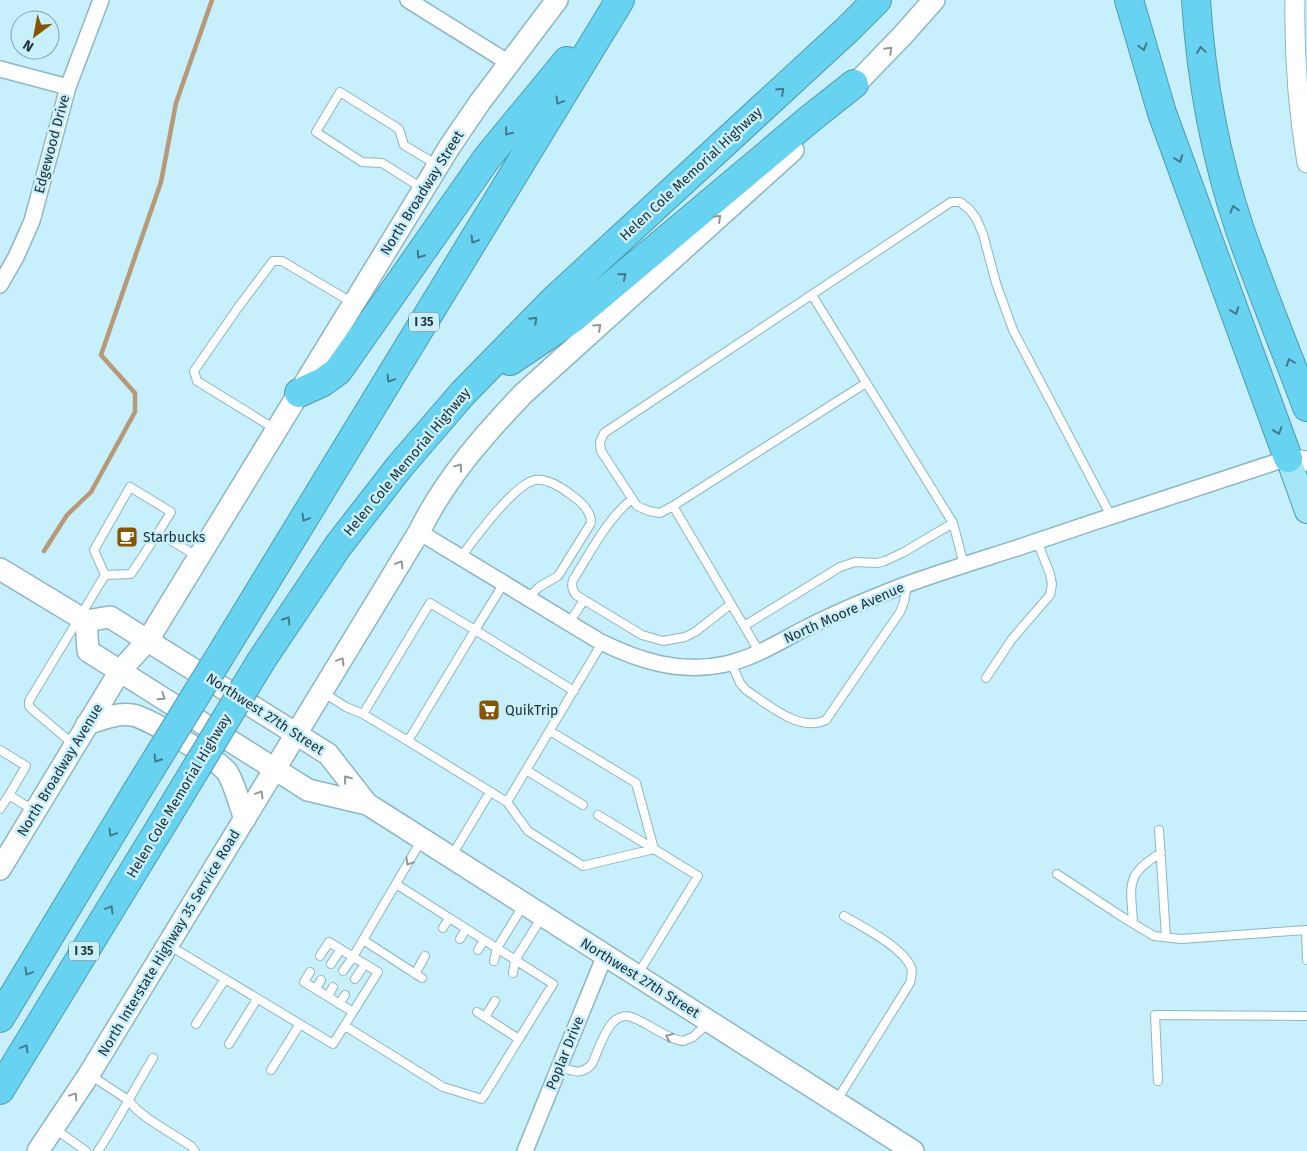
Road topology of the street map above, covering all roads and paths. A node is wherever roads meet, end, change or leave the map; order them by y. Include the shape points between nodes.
1 (101, 0) edge
2 (408, 0) edge
3 (557, 0) edge
4 (619, 0) edge
5 (877, 0) edge
6 (934, 0) edge
7 (1129, 0) edge
8 (1196, 0) edge
9 (1295, 0) edge
10 (509, 63) junction
11 (0, 69) edge
12 (854, 84) junction
13 (68, 87) junction
14 (1307, 162) edge
15 (438, 166) junction
16 (424, 189) junction
17 (0, 286) edge
18 (812, 295) junction
19 (354, 303) junction
20 (866, 383) junction
21 (299, 393) junction
22 (463, 393) junction
23 (1307, 407) edge
24 (276, 430) junction
25 (1297, 460) edge
26 (632, 499) junction
27 (673, 506) junction
28 (1307, 511) edge
29 (1111, 516) junction
30 (953, 523) junction
31 (419, 532) junction
32 (158, 533) junction
33 (1038, 541) junction
34 (461, 557) junction
35 (199, 558) junction
36 (964, 565) junction
37 (0, 569) edge
38 (106, 574) junction
39 (504, 583) junction
40 (907, 584) junction
41 (528, 598) junction
42 (584, 600) junction
43 (731, 604) junction
44 (83, 619) junction
45 (569, 623) junction
46 (744, 626) junction
47 (475, 630) junction
48 (148, 640) junction
49 (602, 643) junction
50 (760, 653) junction
51 (731, 662) junction
52 (120, 670) junction
53 (986, 678) dead end
54 (574, 691) junction
55 (322, 692) junction
56 (363, 714) junction
57 (88, 724) junction
58 (550, 731) junction
59 (297, 733) junction
60 (408, 741) junction
61 (74, 746) junction
62 (0, 750) edge
63 (275, 769) junction
64 (526, 770) junction
65 (490, 792) junction
66 (8, 795) junction
67 (507, 802) junction
68 (367, 804) junction
69 (583, 805) dead end
70 (0, 809) edge
71 (35, 811) junction
72 (598, 815) dead end
73 (245, 818) junction
74 (1160, 830) dead end
75 (423, 839) junction
76 (654, 849) junction
77 (1161, 853) junction
78 (451, 857) junction
79 (0, 869) edge
80 (1057, 874) dead end
81 (396, 884) junction
82 (524, 904) junction
83 (543, 916) junction
84 (844, 916) dead end
85 (449, 918) junction
86 (1133, 923) junction
87 (443, 928) dead end
88 (466, 929) junction
89 (1166, 937) junction
90 (460, 939) dead end
91 (363, 940) junction
92 (484, 940) junction
93 (168, 945) junction
94 (497, 948) junction
95 (341, 949) junction
96 (478, 950) dead end
97 (605, 955) junction
98 (320, 956) dead end
99 (353, 956) junction
100 (425, 956) dead end
101 (516, 960) junction
102 (1307, 960) edge
103 (494, 961) dead end
104 (331, 964) dead end
105 (364, 964) junction
106 (344, 971) dead end
107 (310, 972) dead end
108 (513, 972) dead end
109 (637, 976) junction
110 (355, 978) dead end
111 (225, 979) junction
112 (321, 980) dead end
113 (334, 988) dead end
114 (316, 989) junction
115 (345, 995) dead end
116 (328, 996) junction
117 (257, 998) junction
118 (495, 1000) dead end
119 (339, 1004) junction
120 (353, 1012) junction
121 (477, 1012) dead end
122 (1307, 1016) edge
123 (485, 1017) junction
124 (0, 1018) edge
125 (709, 1022) junction
126 (196, 1024) dead end
127 (300, 1024) junction
128 (345, 1026) junction
129 (519, 1039) junction
130 (228, 1044) dead end
131 (153, 1058) dead end
132 (559, 1066) junction
133 (271, 1070) dead end
134 (88, 1074) junction
135 (1158, 1081) dead end
136 (0, 1090) edge
137 (128, 1100) junction
138 (836, 1102) junction
139 (53, 1128) junction
140 (900, 1147) edge
141 (38, 1151) edge
142 (86, 1151) edge
143 (98, 1151) edge
144 (195, 1151) edge
145 (525, 1151) edge

1 - 13 street, Edgewood Drive
2 - 10 street
3 - 10 main road, North Broadway Street
4 -> 21 highway via 488,158 345,362 323,382
4 -> 124 highway, I 35, bridge
22 -> 5 highway, Helen Cole Memorial Highway / I 35 via 554,300
12 -> 6 main road, North Interstate Highway 35 Service Road
7 -> 25 highway via 1162,113
23 -> 8 highway via 1240,229 1220,160 1207,98
9 - 14 street via 1296,71
10 - 15 main road, North Broadway Street
11 - 13 street
22 -> 12 highway via 572,319
31 -> 12 main road, North Interstate Highway 35 Service Road via 450,479 517,400 818,127
13 - 17 street, Edgewood Drive via 32,221
15 - 16 main road, North Broadway Street
15 - 16 lane via 404,145 399,129 340,92 316,132 362,162 382,163
16 - 19 main road, North Broadway Street
18 - 20 lane
18 - 26 lane via 604,433 601,451
18 - 29 lane via 951,202 960,202 976,218 983,234 1013,330
19 - 21 main road, North Broadway Street
19 - 24 lane via 282,261 273,261 194,371 197,381
20 - 27 lane
20 - 30 lane
21 - 24 main road
136 -> 22 highway, Helen Cole Memorial Highway / I 35, bridge via 261,662 338,546 400,466
24 - 35 main road
25 - 28 main road
25 - 29 street, North Moore Avenue
26 - 27 lane via 637,506 660,513
26 - 42 lane via 618,510 573,580 573,592
27 - 43 lane
29 - 33 street, North Moore Avenue
30 - 36 lane
30 - 46 lane via 885,561 855,562 840,567
31 - 34 street, North Moore Avenue
55 -> 31 main road, North Interstate Highway 35 Service Road
32 - 35 lane
32 - 38 lane via 131,574
32 - 38 lane via 171,512 130,487 94,550
33 - 36 street, North Moore Avenue
33 - 53 lane via 1050,574 1050,595 1012,639
34 - 39 street, North Moore Avenue
34 - 41 lane via 519,488 533,480 543,480 563,489 581,502 591,516 591,523 558,576
35 - 48 main road
36 - 40 street, North Moore Avenue
37 - 44 main road
38 - 44 lane
39 - 41 street, North Moore Avenue
39 - 47 lane
40 - 50 street, North Moore Avenue via 840,612
40 - 51 lane via 900,612 826,720 820,723 796,722 746,690
41 - 45 street, North Moore Avenue
42 - 43 lane via 642,635 664,641 695,632
42 - 45 lane
43 - 46 lane
44 - 48 main road, Northwest 27th Street via 110,617
44 - 52 main road, Northwest 27th Street via 88,651
44 - 61 lane via 29,701 29,706
45 - 49 street, North Moore Avenue
46 - 50 lane
47 - 54 lane
47 - 56 lane via 430,603 417,632
47 - 60 lane via 444,673
48 - 52 main road, North Broadway Avenue
48 - 59 main road, Northwest 27th Street
49 - 51 street, North Moore Avenue via 632,656 669,666 688,668
49 - 54 lane
50 - 51 street, North Moore Avenue
52 - 57 main road, North Broadway Avenue
52 -> 63 main road, Northwest 27th Street
54 - 58 lane
55 - 56 lane
55 - 59 main road, North Interstate Highway 35 Service Road
56 - 60 lane
57 - 61 main road, North Broadway Avenue
57 - 73 main road via 115,714 126,714 142,717 158,726 220,765 231,779
58 - 64 lane
58 - 76 lane via 636,783
59 - 63 main road, North Interstate Highway 35 Service Road
68 -> 59 main road, Northwest 27th Street via 328,754
60 - 65 lane
61 - 71 main road, North Broadway Avenue
62 - 66 lane via 26,766
63 - 68 main road, Northwest 27th Street via 308,790
73 -> 63 main road, North Interstate Highway 35 Service Road
64 - 67 lane
64 - 69 lane
65 - 67 lane
65 - 78 lane
66 - 70 lane
66 - 71 lane
67 - 76 lane via 528,831 583,866
68 - 75 main road, Northwest 27th Street
71 - 79 main road, North Broadway Avenue
72 - 76 lane
73 - 93 main road, North Interstate Highway 35 Service Road
74 - 77 lane
75 - 78 main road, Northwest 27th Street
75 -> 81 lane
76 - 109 lane via 698,876
77 - 86 lane via 1144,863 1131,882
77 - 89 lane
78 - 82 main road, Northwest 27th Street
80 - 86 lane
81 - 85 lane
81 - 91 lane
82 - 83 main road, Northwest 27th Street
82 - 94 lane
83 - 97 main road, Northwest 27th Street
83 - 101 lane
84 - 138 lane via 887,943 904,958 912,974 910,983
85 - 87 lane
85 - 88 lane
86 - 89 lane via 1154,936
88 - 90 lane
88 - 92 lane
89 - 102 lane via 1181,939 1306,930
91 - 99 lane
91 - 100 lane via 419,976
92 - 94 lane
92 - 96 lane
93 - 111 lane
93 - 134 main road, North Interstate Highway 35 Service Road
94 - 101 lane
94 - 103 lane
95 - 98 lane via 329,942
95 - 99 lane
95 - 104 lane
97 - 109 main road, Northwest 27th Street
97 - 132 street, Poplar Drive
99 - 105 lane
99 - 106 lane
101 - 108 lane
101 - 129 lane via 553,984
105 - 110 lane
105 - 120 lane via 378,972
107 - 114 lane via 304,982
109 - 125 main road, Northwest 27th Street
111 - 117 lane
111 - 126 lane
112 - 114 lane
113 - 116 lane
114 - 116 lane
115 - 119 lane
116 - 119 lane
117 - 127 lane
117 - 130 lane
118 - 123 lane
119 - 120 lane
120 - 128 lane
121 - 123 lane
122 - 135 lane via 1155,1015
123 - 129 lane
125 -> 132 lane via 693,1038 683,1041 634,1018 620,1018 612,1023 588,1068 576,1072
125 - 138 main road, Northwest 27th Street
127 - 128 lane via 333,1044
127 - 133 lane
128 - 129 lane via 443,1087 482,1099
131 - 137 lane
132 - 145 street, Poplar Drive
134 - 137 lane
139 -> 134 main road, North Interstate Highway 35 Service Road
137 - 143 lane
137 - 144 lane via 137,1110
138 - 140 main road, Northwest 27th Street
139 - 141 main road, North Interstate Highway 35 Service Road
139 - 142 lane

